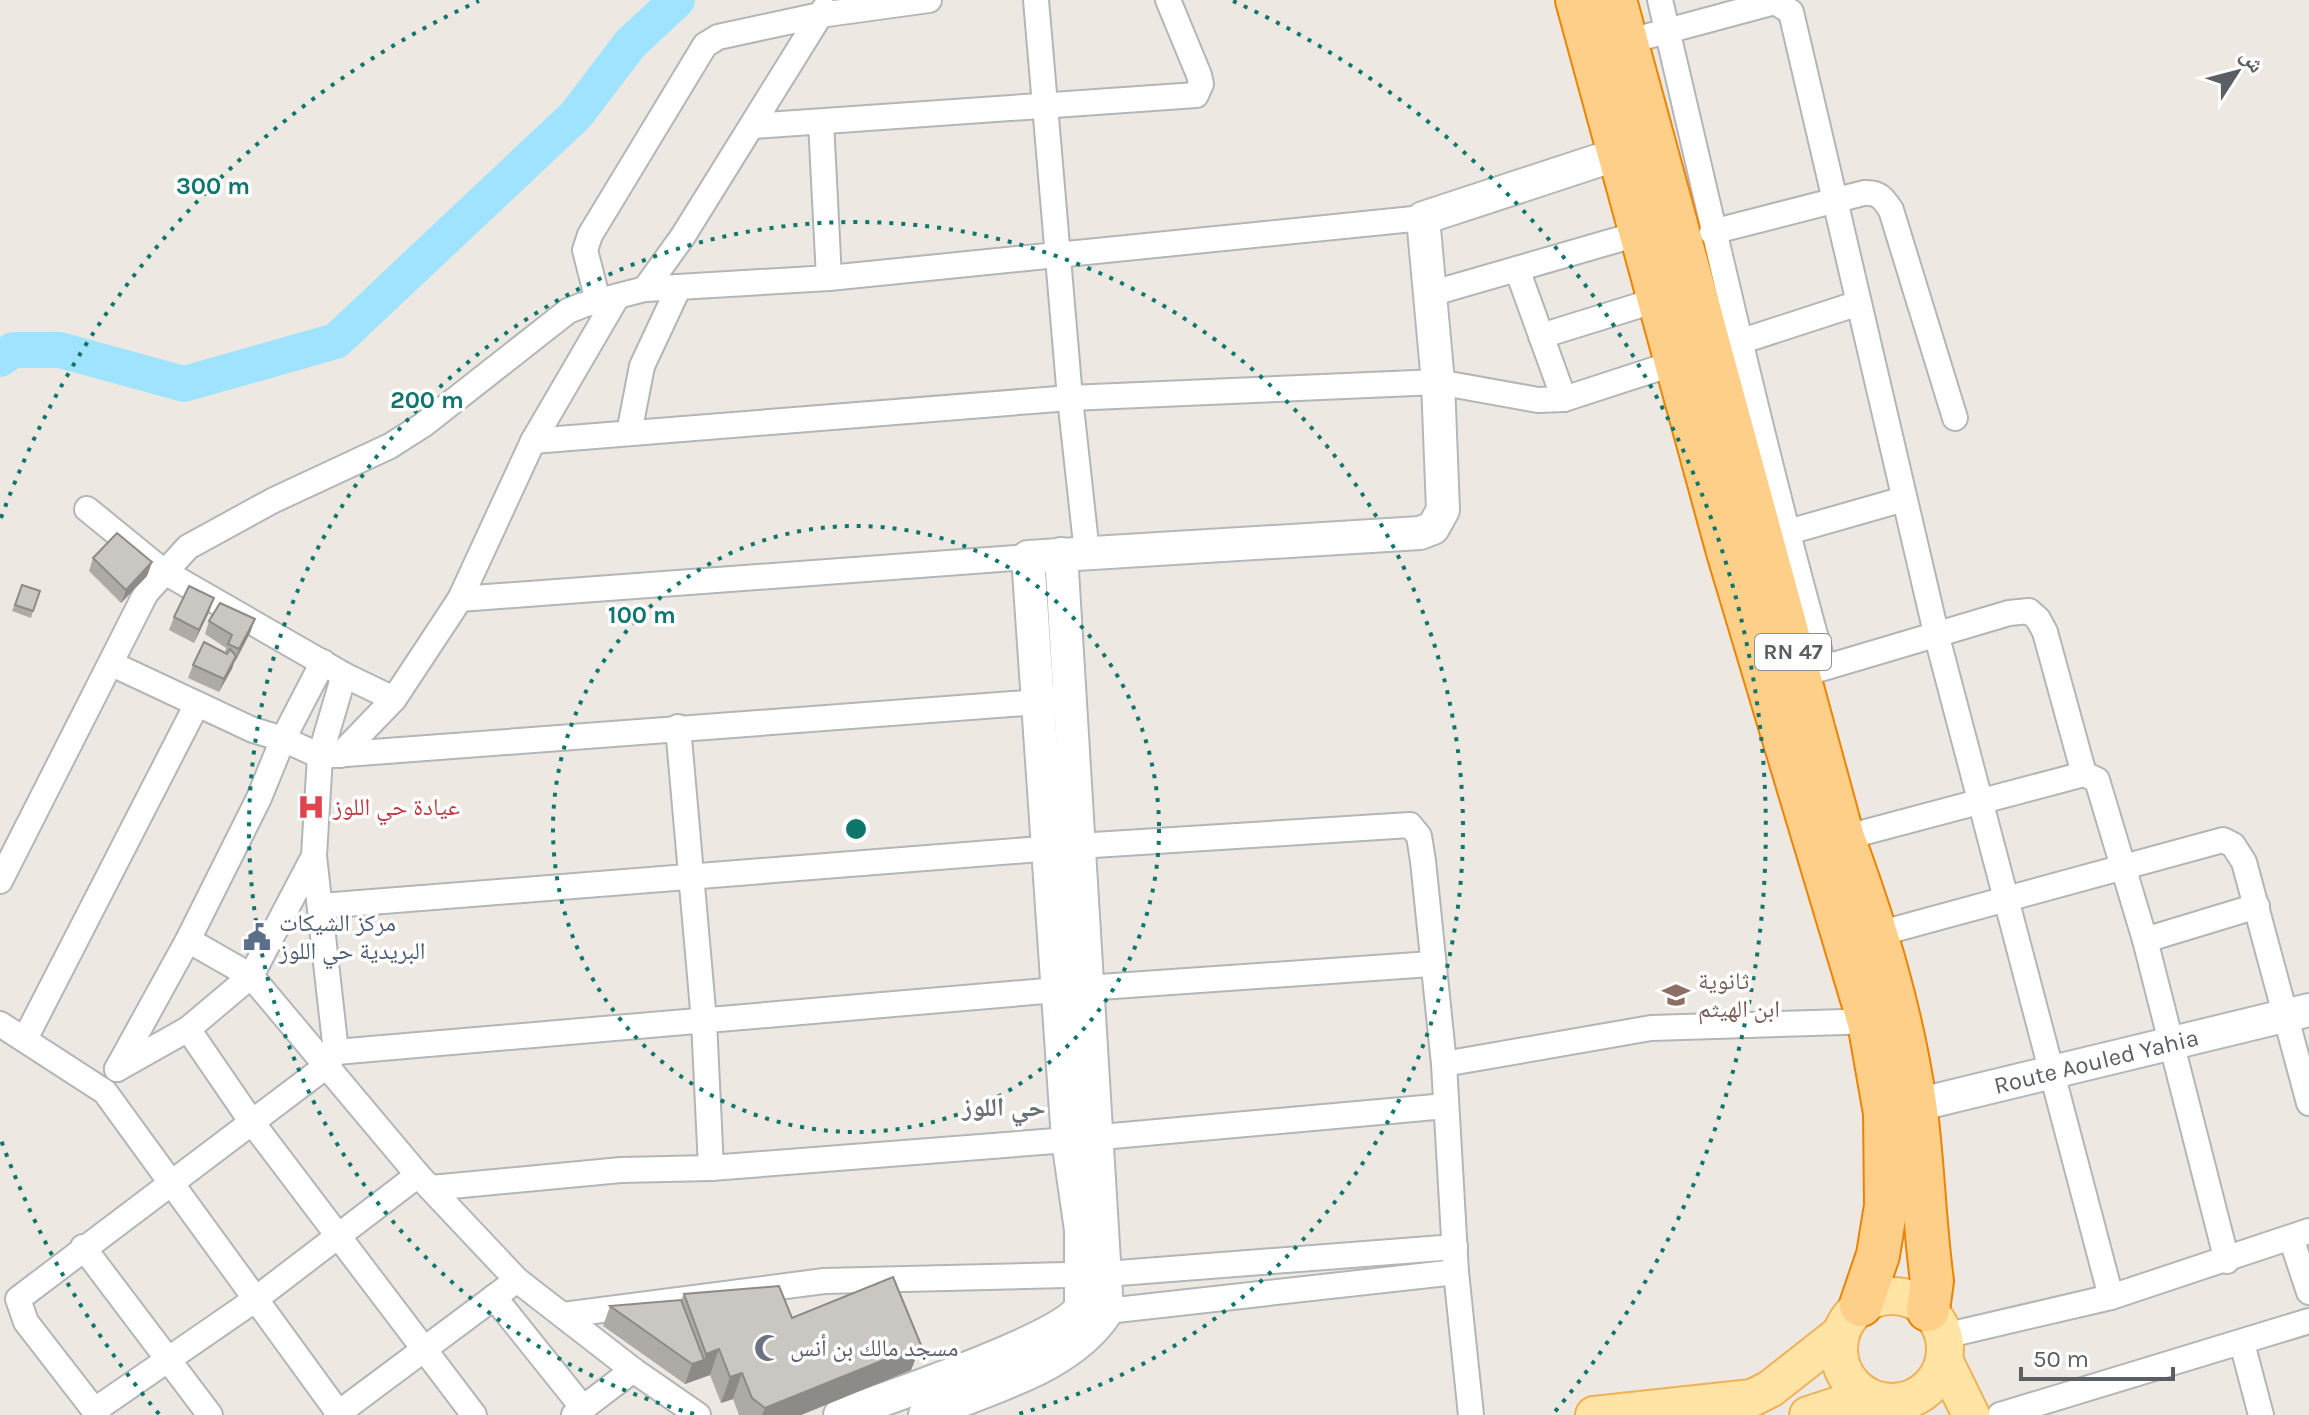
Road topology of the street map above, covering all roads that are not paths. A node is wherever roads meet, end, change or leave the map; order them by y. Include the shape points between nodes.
1 (929, 0) edge
2 (1036, 0) edge
3 (1168, 0) edge
4 (1577, 0) edge
5 (1615, 0) edge
6 (1660, 0) edge
7 (825, 7) edge
8 (1667, 32) junction
9 (1626, 42) junction
10 (1045, 108) junction
11 (821, 122) junction
12 (753, 126) junction
13 (1618, 154) junction
14 (1836, 201) junction
15 (1423, 218) junction
16 (1712, 232) junction
17 (1641, 233) junction
18 (1057, 257) junction
19 (1517, 269) junction
20 (829, 278) junction
21 (679, 287) junction
22 (645, 289) junction
23 (1430, 294) junction
24 (608, 299) junction
25 (1660, 299) junction
26 (1859, 303) junction
27 (1541, 336) junction
28 (1709, 351) junction
29 (1438, 382) junction
30 (1070, 398) junction
31 (1564, 399) junction
32 (1955, 418) dead end
33 (629, 433) junction
34 (533, 441) junction
35 (1904, 499) junction
36 (87, 509) dead end
37 (1759, 542) junction
38 (1074, 554) junction
39 (1028, 557) junction
40 (163, 571) junction
41 (460, 599) junction
42 (1937, 637) junction
43 (323, 662) junction
44 (112, 664) junction
45 (1812, 672) junction
46 (344, 675) junction
47 (394, 699) junction
48 (1071, 699) junction
49 (1037, 703) junction
50 (197, 704) junction
51 (678, 727) junction
52 (283, 739) junction
53 (330, 756) junction
54 (2084, 774) junction
55 (1981, 799) junction
56 (1843, 838) junction
57 (1078, 846) junction
58 (1046, 851) junction
59 (314, 856) junction
60 (2121, 866) junction
61 (692, 875) junction
62 (0, 881) edge
63 (2006, 897) junction
64 (321, 906) junction
65 (2257, 906) junction
66 (1878, 934) junction
67 (188, 940) junction
68 (2145, 940) junction
69 (1431, 964) junction
70 (251, 976) junction
71 (1072, 990) junction
72 (2296, 1013) edge
73 (704, 1021) junction
74 (1884, 1021) junction
75 (0, 1024) edge
76 (188, 1029) junction
77 (25, 1039) junction
78 (2172, 1041) junction
79 (331, 1059) junction
80 (1444, 1064) junction
81 (117, 1069) junction
82 (2051, 1070) junction
83 (105, 1092) junction
84 (2309, 1103) edge
85 (1446, 1106) junction
86 (1900, 1109) junction
87 (251, 1121) junction
88 (1082, 1139) junction
89 (711, 1168) junction
90 (424, 1182) junction
91 (171, 1184) junction
92 (2300, 1234) edge
93 (339, 1235) junction
94 (83, 1247) junction
95 (1455, 1247) junction
96 (1360, 1254) junction
97 (2227, 1261) junction
98 (1456, 1272) junction
99 (1094, 1274) junction
100 (517, 1280) junction
101 (1365, 1283) junction
102 (2309, 1292) edge
103 (494, 1297) junction
104 (2111, 1297) junction
105 (253, 1301) junction
106 (1094, 1309) junction
107 (563, 1315) junction
108 (1850, 1320) junction
109 (2309, 1321) edge
110 (1939, 1335) junction
111 (2242, 1343) junction
112 (423, 1349) junction
113 (168, 1360) junction
114 (633, 1370) junction
115 (1889, 1406) edge
116 (578, 1412) edge
117 (96, 1413) edge
118 (1658, 1413) edge
119 (338, 1414) edge
120 (847, 1414) edge
121 (210, 1415) edge
122 (474, 1415) edge
123 (698, 1415) edge
124 (925, 1415) edge
125 (1471, 1415) edge
126 (1594, 1415) edge
127 (1808, 1415) edge
128 (1971, 1415) edge
129 (2000, 1415) edge
130 (2261, 1415) edge

1 - 7 street
2 - 10 street
3 - 10 street via 1199,75 1196,95
4 - 13 highway, RN 47
5 - 9 highway, RN 47
6 - 8 street
7 - 12 street
7 - 24 street via 718,37 695,57 590,235 585,250
8 - 9 street
8 - 14 street via 1775,2 1791,12
8 - 16 street
9 - 28 highway, RN 47
10 - 11 street
10 - 18 street
11 - 12 street
11 - 20 street
12 - 22 street
13 - 15 street
13 - 17 highway, RN 47
14 - 16 street
14 - 26 street
14 - 32 street via 1875,193 1891,210
15 - 18 street
15 - 23 street
16 - 28 street
17 - 19 street
17 - 25 highway, RN 47
18 - 20 street
18 - 30 street
19 - 23 street
19 - 27 street
20 - 21 street
21 - 22 street
21 - 33 street via 642,366
22 - 24 street
23 - 29 street
24 - 34 street
24 - 40 street via 568,311 390,446 230,523 188,547
25 - 27 street
25 - 28 highway, RN 47
26 - 28 street
26 - 35 street
27 - 31 street
28 - 31 street
28 - 37 highway, RN 47
28 - 37 street
29 - 30 street
29 - 31 street via 1538,400
29 - 38 street via 1443,510 1427,532
30 - 33 street
30 - 38 street
33 - 34 street
34 - 41 street
35 - 37 street
35 - 42 street
36 - 40 street
37 - 45 highway, RN 47
37 - 74 highway, RN 47
38 - 39 street
38 - 48 street
39 - 41 street
39 - 49 street
40 - 43 street
40 - 44 street via 146,593
41 - 47 street
42 - 45 street
42 - 54 street via 2021,610 2038,619
42 - 55 street
43 - 46 street
43 - 52 street
44 - 50 street
44 - 62 street
45 - 56 highway, RN 47
46 - 47 street
46 - 53 street
47 - 53 street
48 - 49 street
48 - 57 street
49 - 51 street
49 - 58 street
50 - 52 street
50 - 77 street
51 - 53 street
51 - 61 street
52 - 53 street
52 - 67 street
53 - 59 street
54 - 55 street
54 - 60 street via 2092,775 2101,788
55 - 56 street
55 - 63 street
56 - 66 highway, RN 47
57 - 58 street
57 - 69 street via 1410,825 1421,846
57 - 71 street
58 - 61 street
58 - 71 street
59 - 64 street
59 - 70 street
60 - 63 street
60 - 65 street via 2223,840 2240,852
60 - 68 street
61 - 64 street
61 - 73 street
63 - 66 street
63 - 82 street
64 - 79 street
65 - 68 street
65 - 72 street
66 - 74 highway, RN 47
67 - 70 street
67 - 81 street
68 - 78 street
69 - 71 street
69 - 80 street
70 - 76 street
70 - 79 street
71 - 73 street
71 - 88 street
72 - 78 street, Route Aouled Yahia
72 - 84 street
73 - 79 street
73 - 89 street
74 - 80 street via 1651,1028
74 - 86 highway, RN 47
75 - 77 street
76 - 81 street
76 - 87 street
77 - 83 street
78 - 82 street, Route Aouled Yahia
78 - 97 street
79 - 87 street
79 - 90 street
80 - 85 street
81 - 83 street
82 - 86 street, Route Aouled Yahia
82 - 104 street
83 - 91 street
85 - 88 street
85 - 95 street
86 - 108 highway, RN 47 via 1878,1255
86 - 110 highway, RN 47
87 - 91 street
87 - 93 street
88 - 89 street
88 - 99 street
89 - 90 street
90 - 93 street
90 - 100 street
91 - 94 street
91 - 105 street
92 - 97 street
92 - 102 street
93 - 105 street
93 - 112 street
94 - 113 street
94 - 117 street via 25,1292 18,1305
95 - 96 street
95 - 98 street
96 - 99 street
96 - 101 street
97 - 104 street
98 - 101 street
98 - 125 street
99 - 106 street
99 - 107 street via 824,1281
100 - 103 street
100 - 107 street
101 - 106 street
103 - 112 street
103 - 116 street
104 - 110 street
105 - 113 street
105 - 119 street
106 - 120 street via 1000,1354
106 - 124 street via 1094,1331 1059,1357
107 - 114 street
108 - 110 main road via 1877,1297 1895,1296 1913,1300
108 - 115 main road via 1839,1361 1844,1374
108 - 118 main road via 1784,1380 1752,1398
109 - 111 street
110 - 115 main road via 1929,1388
110 - 128 main road
111 - 129 street
111 - 130 street
112 - 119 street
112 - 122 street
113 - 117 street
113 - 121 street
114 - 116 street
114 - 123 street
115 - 127 main road
118 - 126 main road

